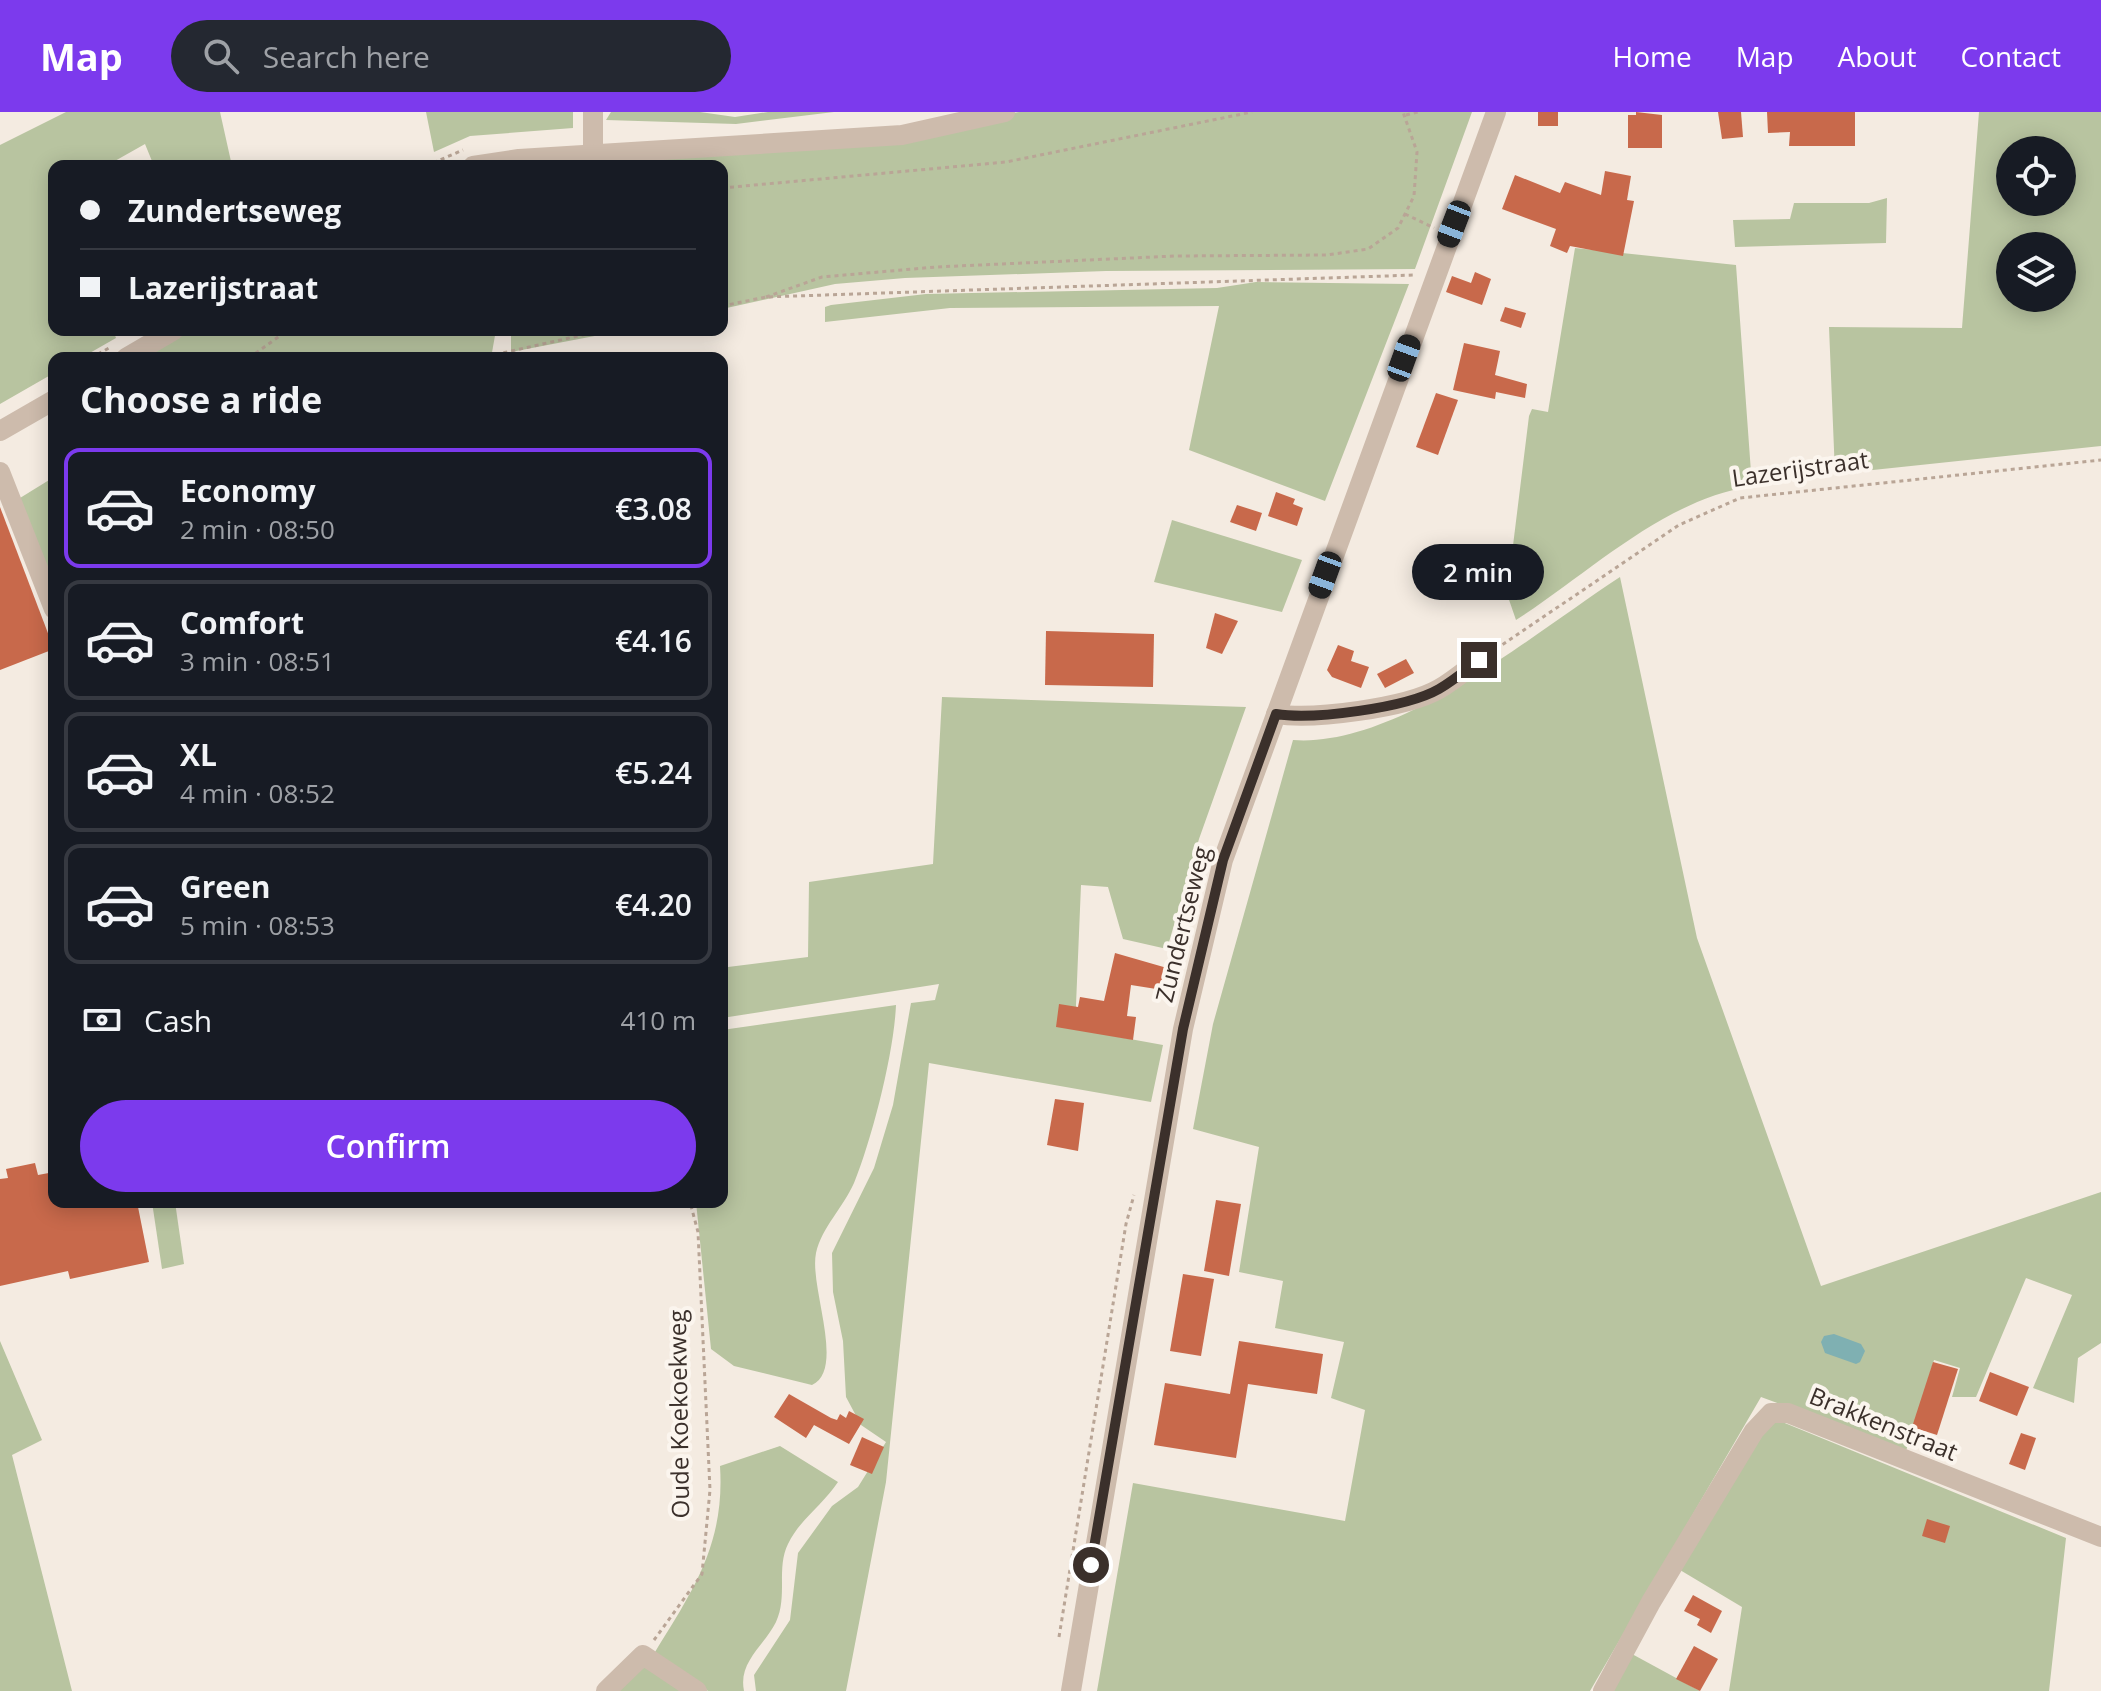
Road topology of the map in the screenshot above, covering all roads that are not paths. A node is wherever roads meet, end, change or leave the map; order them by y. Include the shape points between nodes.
1 (593, 112) edge
2 (1005, 112) edge
3 (1496, 112) edge
4 (593, 155) junction
5 (512, 160) edge
6 (164, 336) edge
7 (136, 352) edge
8 (48, 403) edge
9 (0, 431) edge
10 (0, 472) edge
11 (48, 594) edge
12 (1479, 660) road end
13 (1276, 714) junction
14 (2101, 1537) edge
15 (606, 1691) edge
16 (697, 1691) edge
17 (1071, 1691) edge
18 (1603, 1691) edge

1 - 4 street
2 - 4 street via 902,135
3 - 13 street, Zundertseweg
4 - 5 street
6 - 7 street
8 - 9 street
10 - 11 street
12 - 13 street via 1437,691 1334,715
13 - 17 street, Zundertseweg via 1223,860 1183,1029
14 - 18 street, Brakkenstraat via 1788,1413 1771,1413 1746,1444
15 - 16 street via 643,1655

